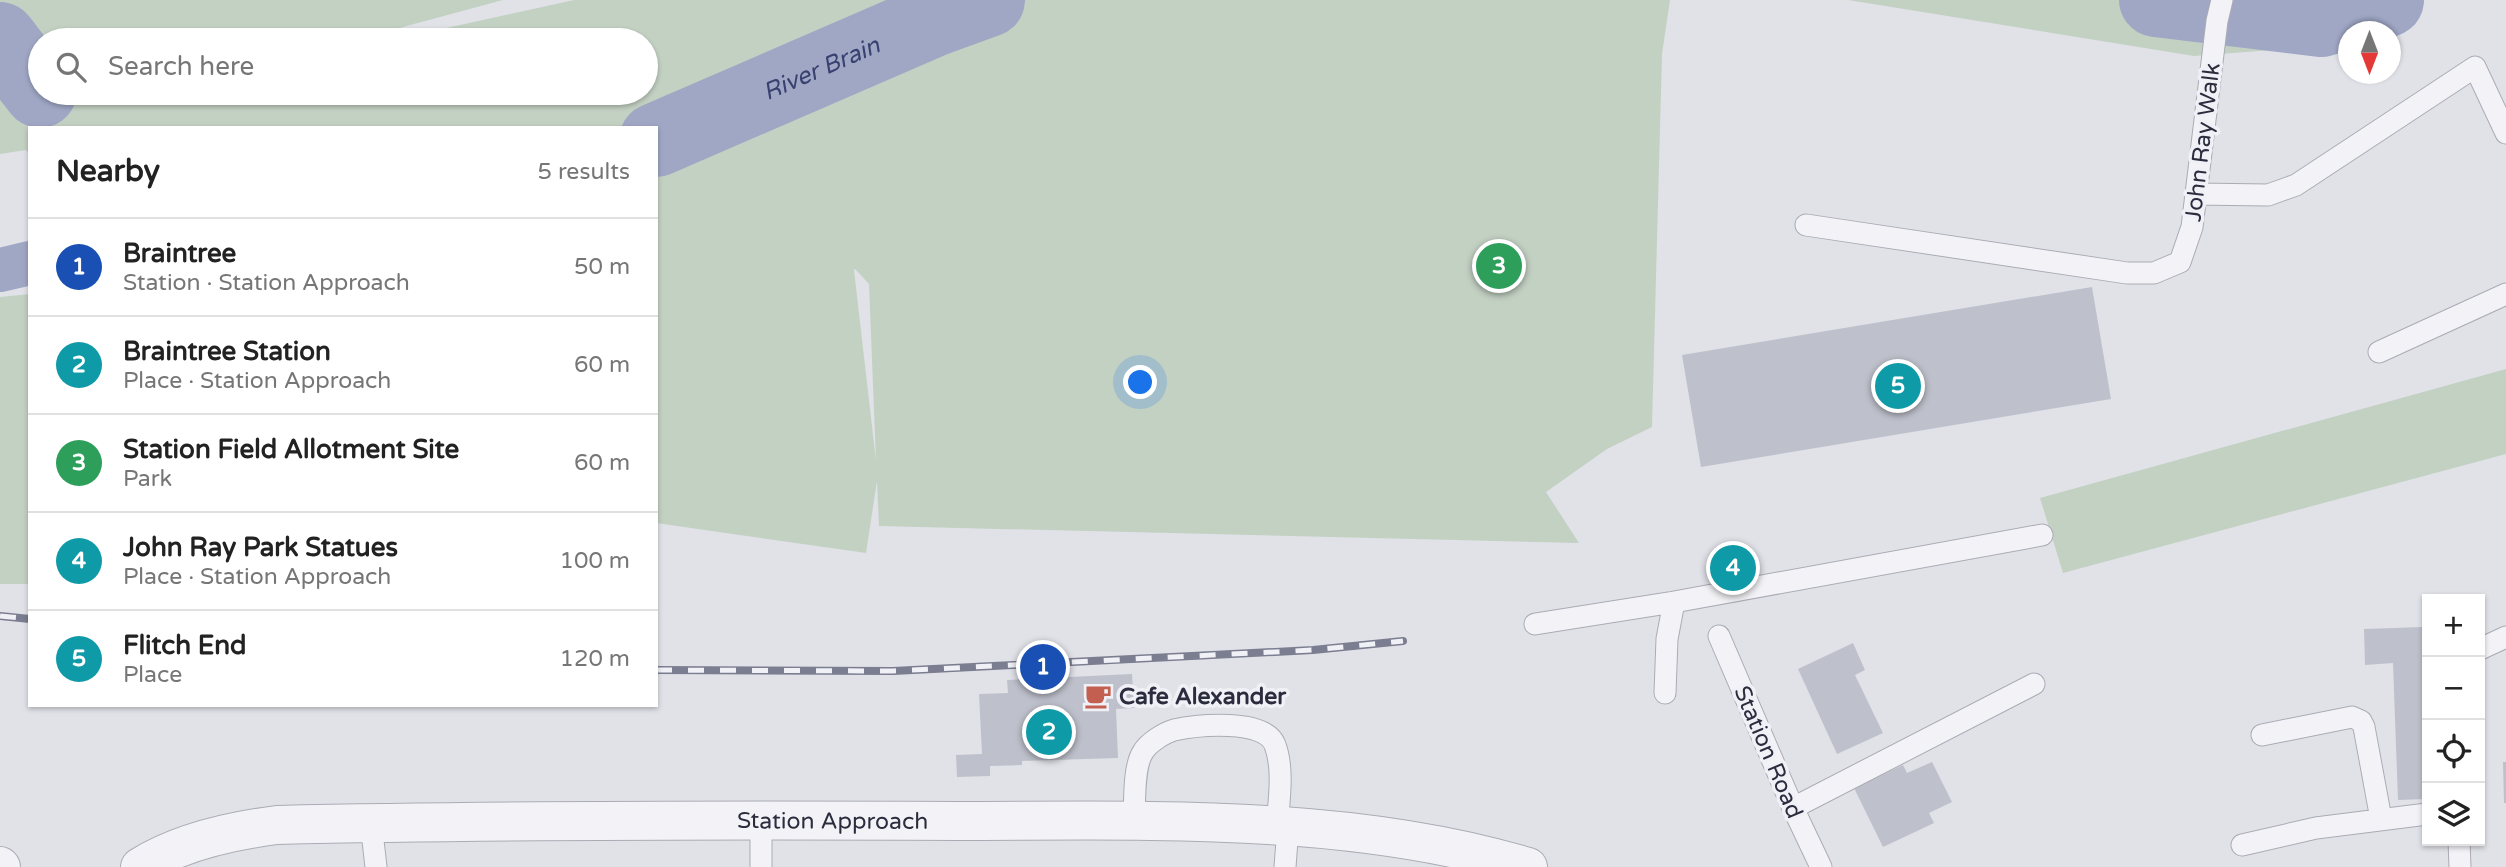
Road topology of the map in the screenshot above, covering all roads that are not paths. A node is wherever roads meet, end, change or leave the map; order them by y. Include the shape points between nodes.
1 (2222, 0) edge
2 (2506, 134) edge
3 (2196, 194) junction
4 (1806, 225) dead end
5 (2506, 294) edge
6 (2379, 352) dead end
7 (2042, 535) dead end
8 (1674, 602) junction
9 (1535, 624) dead end
10 (1719, 636) dead end
11 (2506, 637) edge
12 (2485, 647) edge
13 (2034, 684) dead end
14 (1665, 693) dead end
15 (2262, 734) dead end
16 (1793, 808) junction
17 (2422, 815) edge
18 (2381, 819) junction
19 (761, 821) junction
20 (1134, 821) junction
21 (371, 823) junction
22 (1282, 827) junction
23 (2242, 845) dead end
24 (2459, 846) edge
25 (140, 867) edge
26 (376, 867) edge
27 (761, 867) edge
28 (1285, 867) edge
29 (1528, 867) edge
30 (1821, 867) edge
31 (2460, 867) edge

1 - 3 lane, John Ray Walk
2 - 3 lane via 2475,67 2296,185 2268,195
3 - 4 lane, John Ray Walk via 2192,227 2179,262 2154,273 2127,273
5 - 6 lane
7 - 8 lane
8 - 9 lane
8 - 14 lane
10 - 16 lane, Station Road
11 - 12 lane
13 - 16 lane
15 - 18 lane via 2352,717 2361,721
16 - 30 lane, Station Road
17 - 18 lane
18 - 23 lane
19 - 20 street, Station Approach
19 - 21 street, Station Approach
19 - 27 lane
20 - 22 street, Station Approach
20 - 22 lane via 1137,771 1143,752 1158,738 1172,730 1249,726 1262,730 1275,743
21 - 25 street, Station Approach via 236,830 166,853
21 - 26 lane
22 - 28 lane
22 - 29 street, Station Approach via 1483,853
24 - 31 lane

